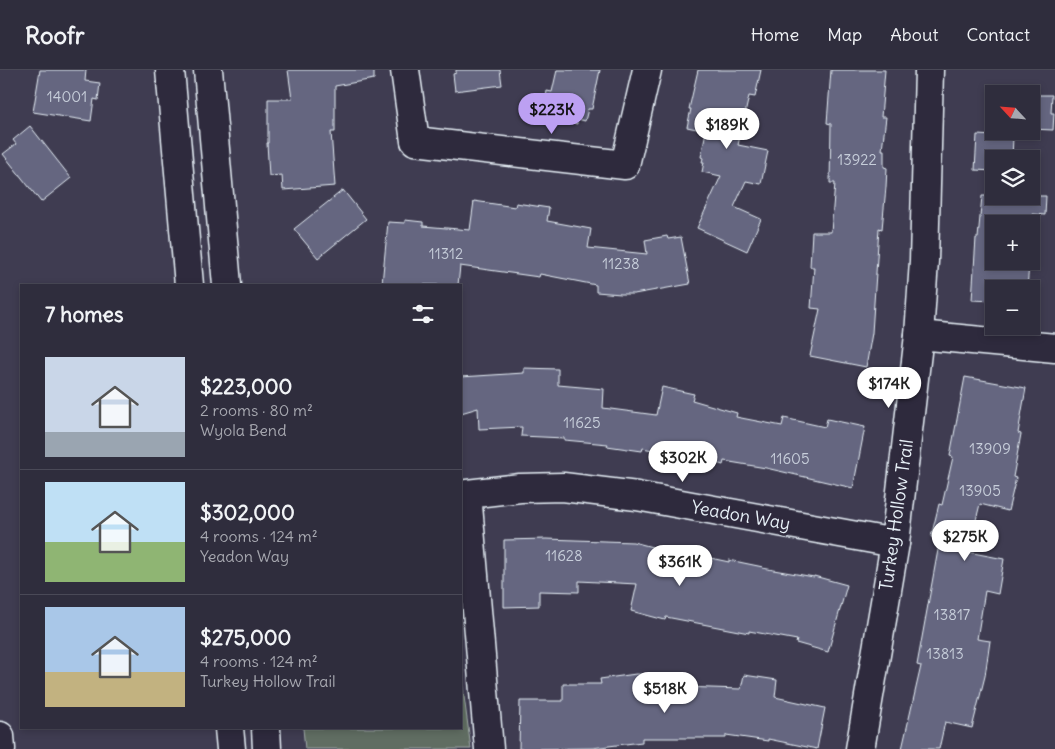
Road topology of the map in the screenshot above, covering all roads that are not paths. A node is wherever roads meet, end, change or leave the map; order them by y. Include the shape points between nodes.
1 (170, 70) edge
2 (208, 70) edge
3 (405, 70) edge
4 (647, 70) edge
5 (929, 70) edge
6 (189, 284) edge
7 (227, 284) edge
8 (919, 335) junction
9 (1055, 348) edge
10 (894, 543) junction
11 (229, 729) edge
12 (266, 729) edge
13 (0, 736) edge
14 (1, 749) edge
15 (231, 749) edge
16 (268, 749) edge
17 (489, 749) edge
18 (860, 749) edge

1 - 6 street
2 - 7 street
3 - 4 street via 414,141 625,165
5 - 8 street, Turkey Hollow Trail
8 - 9 street
8 - 10 street, Turkey Hollow Trail
10 - 17 street, Yeadon Way via 637,496 563,487 467,494
10 - 18 street, Turkey Hollow Trail
11 - 15 street
12 - 16 street
13 - 14 street

